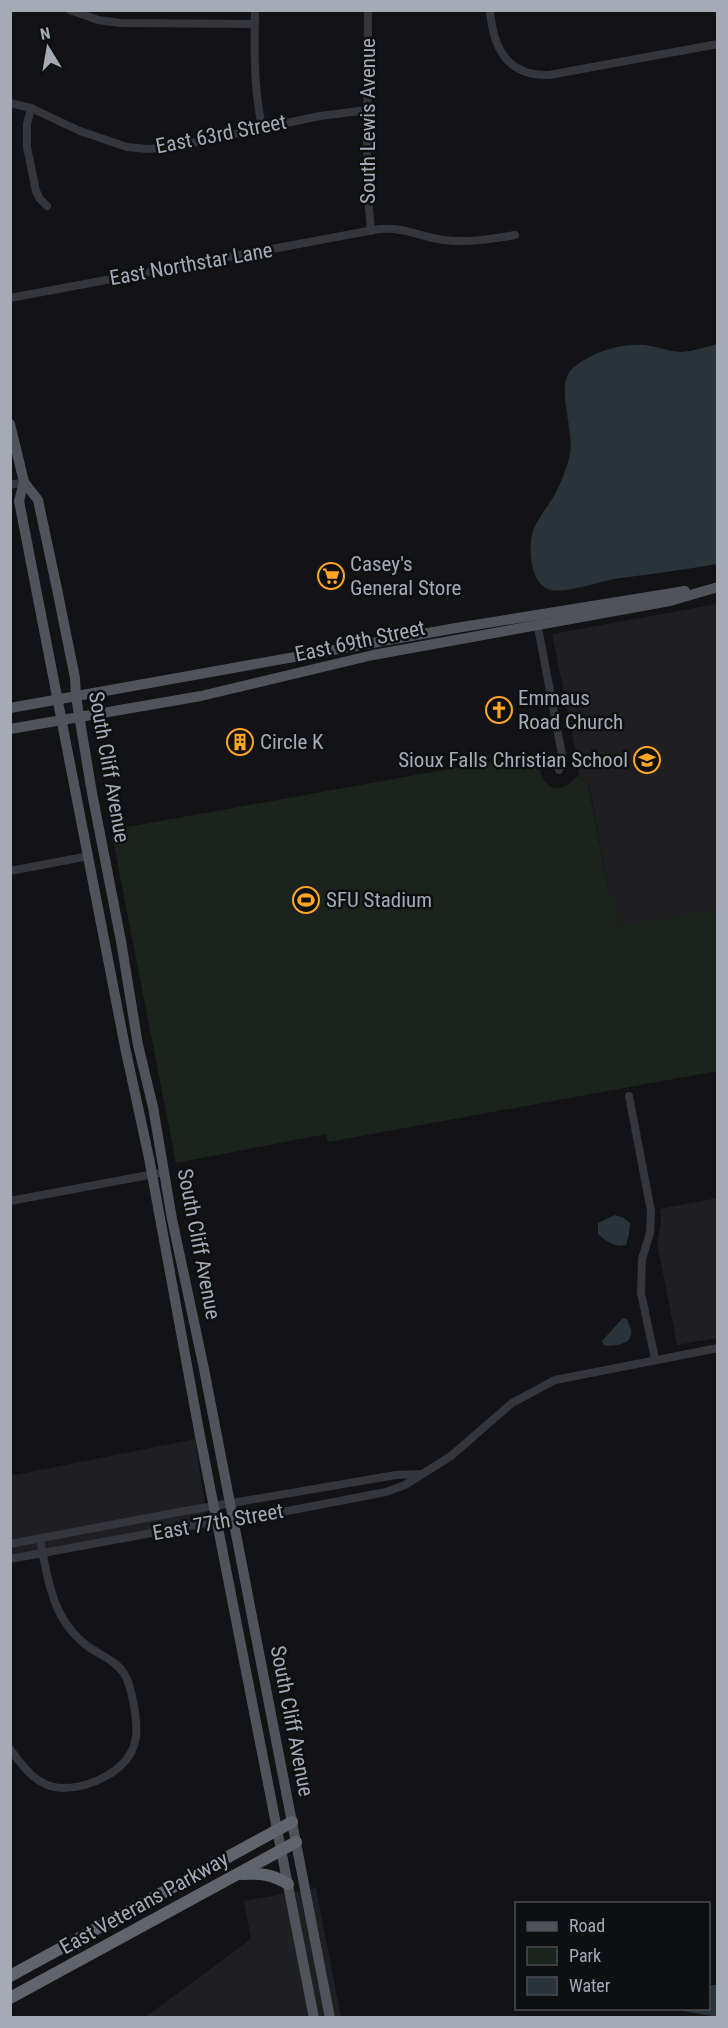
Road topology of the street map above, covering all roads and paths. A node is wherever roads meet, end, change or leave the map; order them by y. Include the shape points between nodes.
1 (70, 10) edge
2 (255, 10) edge
3 (368, 10) edge
4 (490, 10) edge
5 (255, 24) junction
6 (717, 44) edge
7 (10, 103) edge
8 (31, 108) junction
9 (367, 110) junction
10 (262, 127) junction
11 (47, 206) dead end
12 (371, 231) junction
13 (515, 235) dead end
14 (10, 298) edge
15 (10, 424) edge
16 (24, 482) junction
17 (10, 485) edge
18 (717, 587) edge
19 (535, 614) junction
20 (538, 626) junction
21 (76, 697) junction
22 (58, 699) junction
23 (10, 708) edge
24 (79, 717) junction
25 (62, 720) junction
26 (10, 729) edge
27 (559, 770) dead end
28 (89, 856) junction
29 (10, 872) edge
30 (629, 1096) dead end
31 (165, 1172) junction
32 (152, 1175) junction
33 (10, 1201) edge
34 (717, 1347) edge
35 (655, 1359) junction
36 (421, 1474) junction
37 (230, 1504) junction
38 (214, 1506) junction
39 (233, 1520) junction
40 (217, 1521) junction
41 (40, 1539) junction
42 (10, 1544) edge
43 (43, 1553) junction
44 (10, 1559) edge
45 (10, 1749) edge
46 (292, 1822) junction
47 (278, 1830) junction
48 (296, 1842) junction
49 (282, 1850) junction
50 (238, 1874) junction
51 (288, 1884) junction
52 (10, 1976) edge
53 (10, 1998) edge
54 (314, 2018) edge
55 (330, 2018) edge

1 - 5 street via 98,20 120,22
2 - 5 street
3 - 9 street, South Lewis Avenue
4 - 6 street via 492,32 507,62 528,74 549,75
5 - 10 street via 257,103
7 - 8 street, East 63rd Street
8 - 10 street, East 63rd Street via 80,131 127,147 147,149
8 - 11 street via 27,147 36,191
9 - 10 street, East 63rd Street
9 - 12 street, South Lewis Avenue
12 - 13 street, East Northstar Lane via 402,229 452,241
12 - 14 street, East Northstar Lane
15 - 16 main road, South Cliff Avenue
16 - 17 street
16 - 21 main road, South Cliff Avenue via 38,500
16 - 22 main road, South Cliff Avenue via 19,501
18 - 19 main road, East 69th Street
18 - 20 main road, East 69th Street via 670,602
19 - 20 street
19 - 21 main road, East 69th Street
20 - 24 main road, East 69th Street
20 - 27 street via 563,760
21 - 22 main road, East 69th Street
21 - 24 main road, South Cliff Avenue
22 - 23 main road, East 69th Street
22 - 25 main road, South Cliff Avenue
24 - 25 main road, East 69th Street
24 - 31 main road, South Cliff Avenue
25 - 26 main road, East 69th Street
25 - 28 main road, South Cliff Avenue
28 - 29 street
28 - 32 main road, South Cliff Avenue
30 - 35 street via 651,1211 650,1233 642,1259 641,1293
31 - 32 street
31 - 37 main road, South Cliff Avenue
32 - 33 street
32 - 38 main road, South Cliff Avenue
34 - 35 street, East 77th Street
35 - 36 street, East 77th Street via 555,1380 512,1403 452,1456
36 - 37 street, East 77th Street
36 - 39 street, East 77th Street via 386,1492
37 - 38 street, East 77th Street
37 - 39 main road, South Cliff Avenue
38 - 40 main road, South Cliff Avenue
38 - 41 street, East 77th Street
39 - 40 street, East 77th Street
39 - 46 main road, South Cliff Avenue
40 - 43 street, East 77th Street
40 - 47 main road, South Cliff Avenue
41 - 42 street, East 77th Street
41 - 43 street
43 - 44 street, East 77th Street
43 - 45 street via 62,1618 73,1633 125,1675 135,1713 135,1743 128,1758 112,1772 73,1788 41,1782 27,1772
46 - 47 highway, East Veterans Parkway
46 - 48 main road, South Cliff Avenue
47 - 49 main road, South Cliff Avenue
47 - 52 highway, East Veterans Parkway
48 - 49 highway, East Veterans Parkway
48 - 55 main road, South Cliff Avenue
49 - 50 highway, East Veterans Parkway
49 - 51 main road, South Cliff Avenue
50 - 51 highway via 263,1873
50 - 53 highway, East Veterans Parkway
51 - 54 main road, South Cliff Avenue

